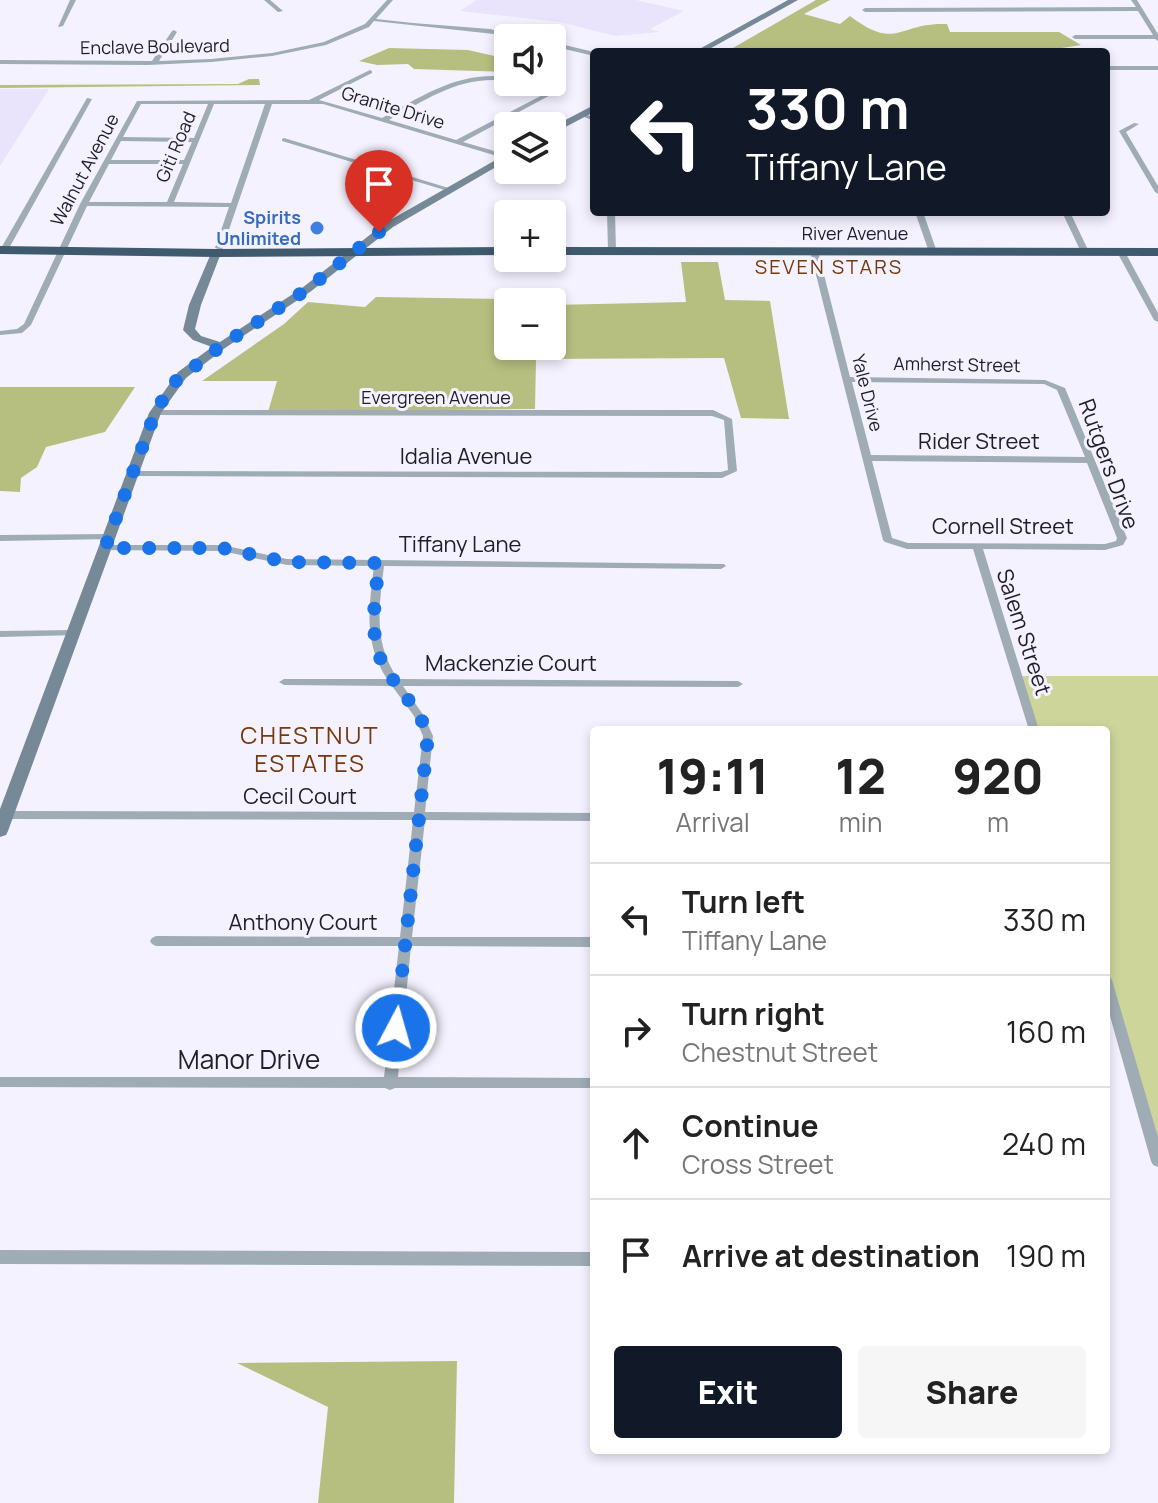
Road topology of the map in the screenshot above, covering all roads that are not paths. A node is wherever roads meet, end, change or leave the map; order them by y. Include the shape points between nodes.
1 (73, 0) edge
2 (267, 0) edge
3 (390, 0) edge
4 (794, 0) edge
5 (1134, 0) edge
6 (1139, 9) junction
7 (865, 10) dead end
8 (280, 11) dead end
9 (375, 20) junction
10 (60, 26) dead end
11 (494, 31) edge
12 (174, 32) dead end
13 (1075, 37) dead end
14 (1157, 38) edge
15 (566, 47) edge
16 (705, 48) edge
17 (590, 53) edge
18 (0, 62) edge
19 (155, 62) junction
20 (1110, 68) edge
21 (1158, 68) edge
22 (370, 72) dead end
23 (494, 76) edge
24 (545, 96) edge
25 (89, 99) dead end
26 (212, 102) junction
27 (269, 102) junction
28 (310, 102) junction
29 (590, 110) edge
30 (582, 114) junction
31 (590, 117) edge
32 (383, 120) junction
33 (566, 123) edge
34 (1136, 124) dead end
35 (119, 139) junction
36 (196, 140) junction
37 (284, 140) dead end
38 (457, 142) junction
39 (494, 152) edge
40 (107, 162) junction
41 (187, 162) junction
42 (494, 164) edge
43 (450, 190) junction
44 (1158, 192) edge
45 (84, 204) junction
46 (169, 205) junction
47 (233, 205) junction
48 (611, 216) edge
49 (920, 216) edge
50 (1068, 216) edge
51 (2, 250) edge
52 (62, 250) junction
53 (354, 250) junction
54 (218, 251) junction
55 (494, 251) edge
56 (566, 251) edge
57 (612, 251) junction
58 (814, 251) junction
59 (933, 252) junction
60 (1085, 252) junction
61 (1121, 252) junction
62 (1158, 252) edge
63 (1153, 303) edge
64 (1158, 320) edge
65 (0, 333) edge
66 (221, 346) junction
67 (847, 379) junction
68 (1064, 392) joint
69 (155, 413) junction
70 (716, 414) joint
71 (867, 458) junction
72 (1091, 460) junction
73 (133, 474) junction
74 (0, 538) edge
75 (891, 542) joint
76 (107, 543) junction
77 (1115, 545) joint
78 (977, 546) junction
79 (379, 563) junction
80 (721, 566) dead end
81 (73, 633) junction
82 (0, 634) edge
83 (284, 682) dead end
84 (398, 683) junction
85 (738, 684) dead end
86 (1033, 726) edge
87 (6, 815) junction
88 (419, 817) junction
89 (590, 817) edge
90 (0, 831) edge
91 (156, 941) dead end
92 (405, 942) junction
93 (590, 942) edge
94 (1110, 994) edge
95 (0, 1082) edge
96 (590, 1083) edge
97 (390, 1085) junction
98 (1158, 1161) edge
99 (0, 1257) edge
100 (590, 1259) edge

1 - 10 street
2 - 8 street
3 - 9 street, Enclave Boulevard
4 - 16 street
5 - 6 street
6 - 7 street
6 - 14 street
9 - 11 street
9 - 19 street, Enclave Boulevard via 326,42 269,55
12 - 19 street
13 - 14 street
15 - 17 street
18 - 19 street, Enclave Boulevard
20 - 21 street
22 - 28 street
23 - 32 street via 465,79
24 - 38 street
25 - 51 street
26 - 27 street, Walnut Avenue
26 - 35 street, Walnut Avenue via 139,102
26 - 36 street, Giti Road
27 - 28 street, Granite Drive
27 - 47 street
28 - 32 street, Granite Drive
29 - 30 street
30 - 31 street
30 - 33 street
32 - 38 street, Granite Drive
34 - 44 street via 1122,131
35 - 36 street
35 - 40 street, Walnut Avenue
36 - 41 street, Giti Road
37 - 43 street
38 - 39 street, Granite Drive
40 - 41 street
40 - 45 street, Walnut Avenue
41 - 46 street, Giti Road
42 - 43 street
43 - 53 street
45 - 46 street
45 - 52 street, Walnut Avenue
46 - 47 street
47 - 54 street
48 - 57 street
49 - 59 street
50 - 60 street
51 - 52 highway
52 - 54 highway
52 - 65 street, Walnut Avenue via 27,325
53 - 54 highway
53 - 55 highway
53 - 66 street via 306,290
54 - 66 street via 189,330
56 - 57 highway, River Avenue
57 - 58 highway, River Avenue
58 - 59 highway, River Avenue
58 - 67 street, Yale Drive
59 - 60 highway, River Avenue
60 - 61 highway, River Avenue
61 - 62 highway, River Avenue
61 - 63 street
63 - 64 street
66 - 69 street via 172,384
67 - 68 street, Amherst Street via 1045,382
67 - 71 street, Yale Drive
68 - 72 street, Rutgers Drive
69 - 70 street, Evergreen Avenue
69 - 73 street
70 - 73 street, Idalia Avenue via 728,419 732,433 733,471 722,475
71 - 72 street, Rider Street
71 - 75 street, Yale Drive
72 - 77 street, Rutgers Drive via 1122,538
73 - 76 street
74 - 76 street, Tiffany Lane
75 - 78 street, Cornell Street
76 - 79 street, Tiffany Lane via 222,548 287,562
76 - 81 street
77 - 78 street, Cornell Street
78 - 86 street, Salem Street
79 - 80 street, Tiffany Lane
79 - 84 street via 376,635 382,662
81 - 82 street
81 - 87 street
83 - 84 street, Mackenzie Court
84 - 85 street, Mackenzie Court
84 - 88 street via 423,718 428,736
87 - 88 street, Cecil Court
87 - 90 street
88 - 89 street, Cecil Court
88 - 92 street
91 - 92 street, Anthony Court
92 - 93 street, Anthony Court
92 - 97 street
94 - 98 street
95 - 97 street, Manor Drive
96 - 97 street, Manor Drive
99 - 100 street

